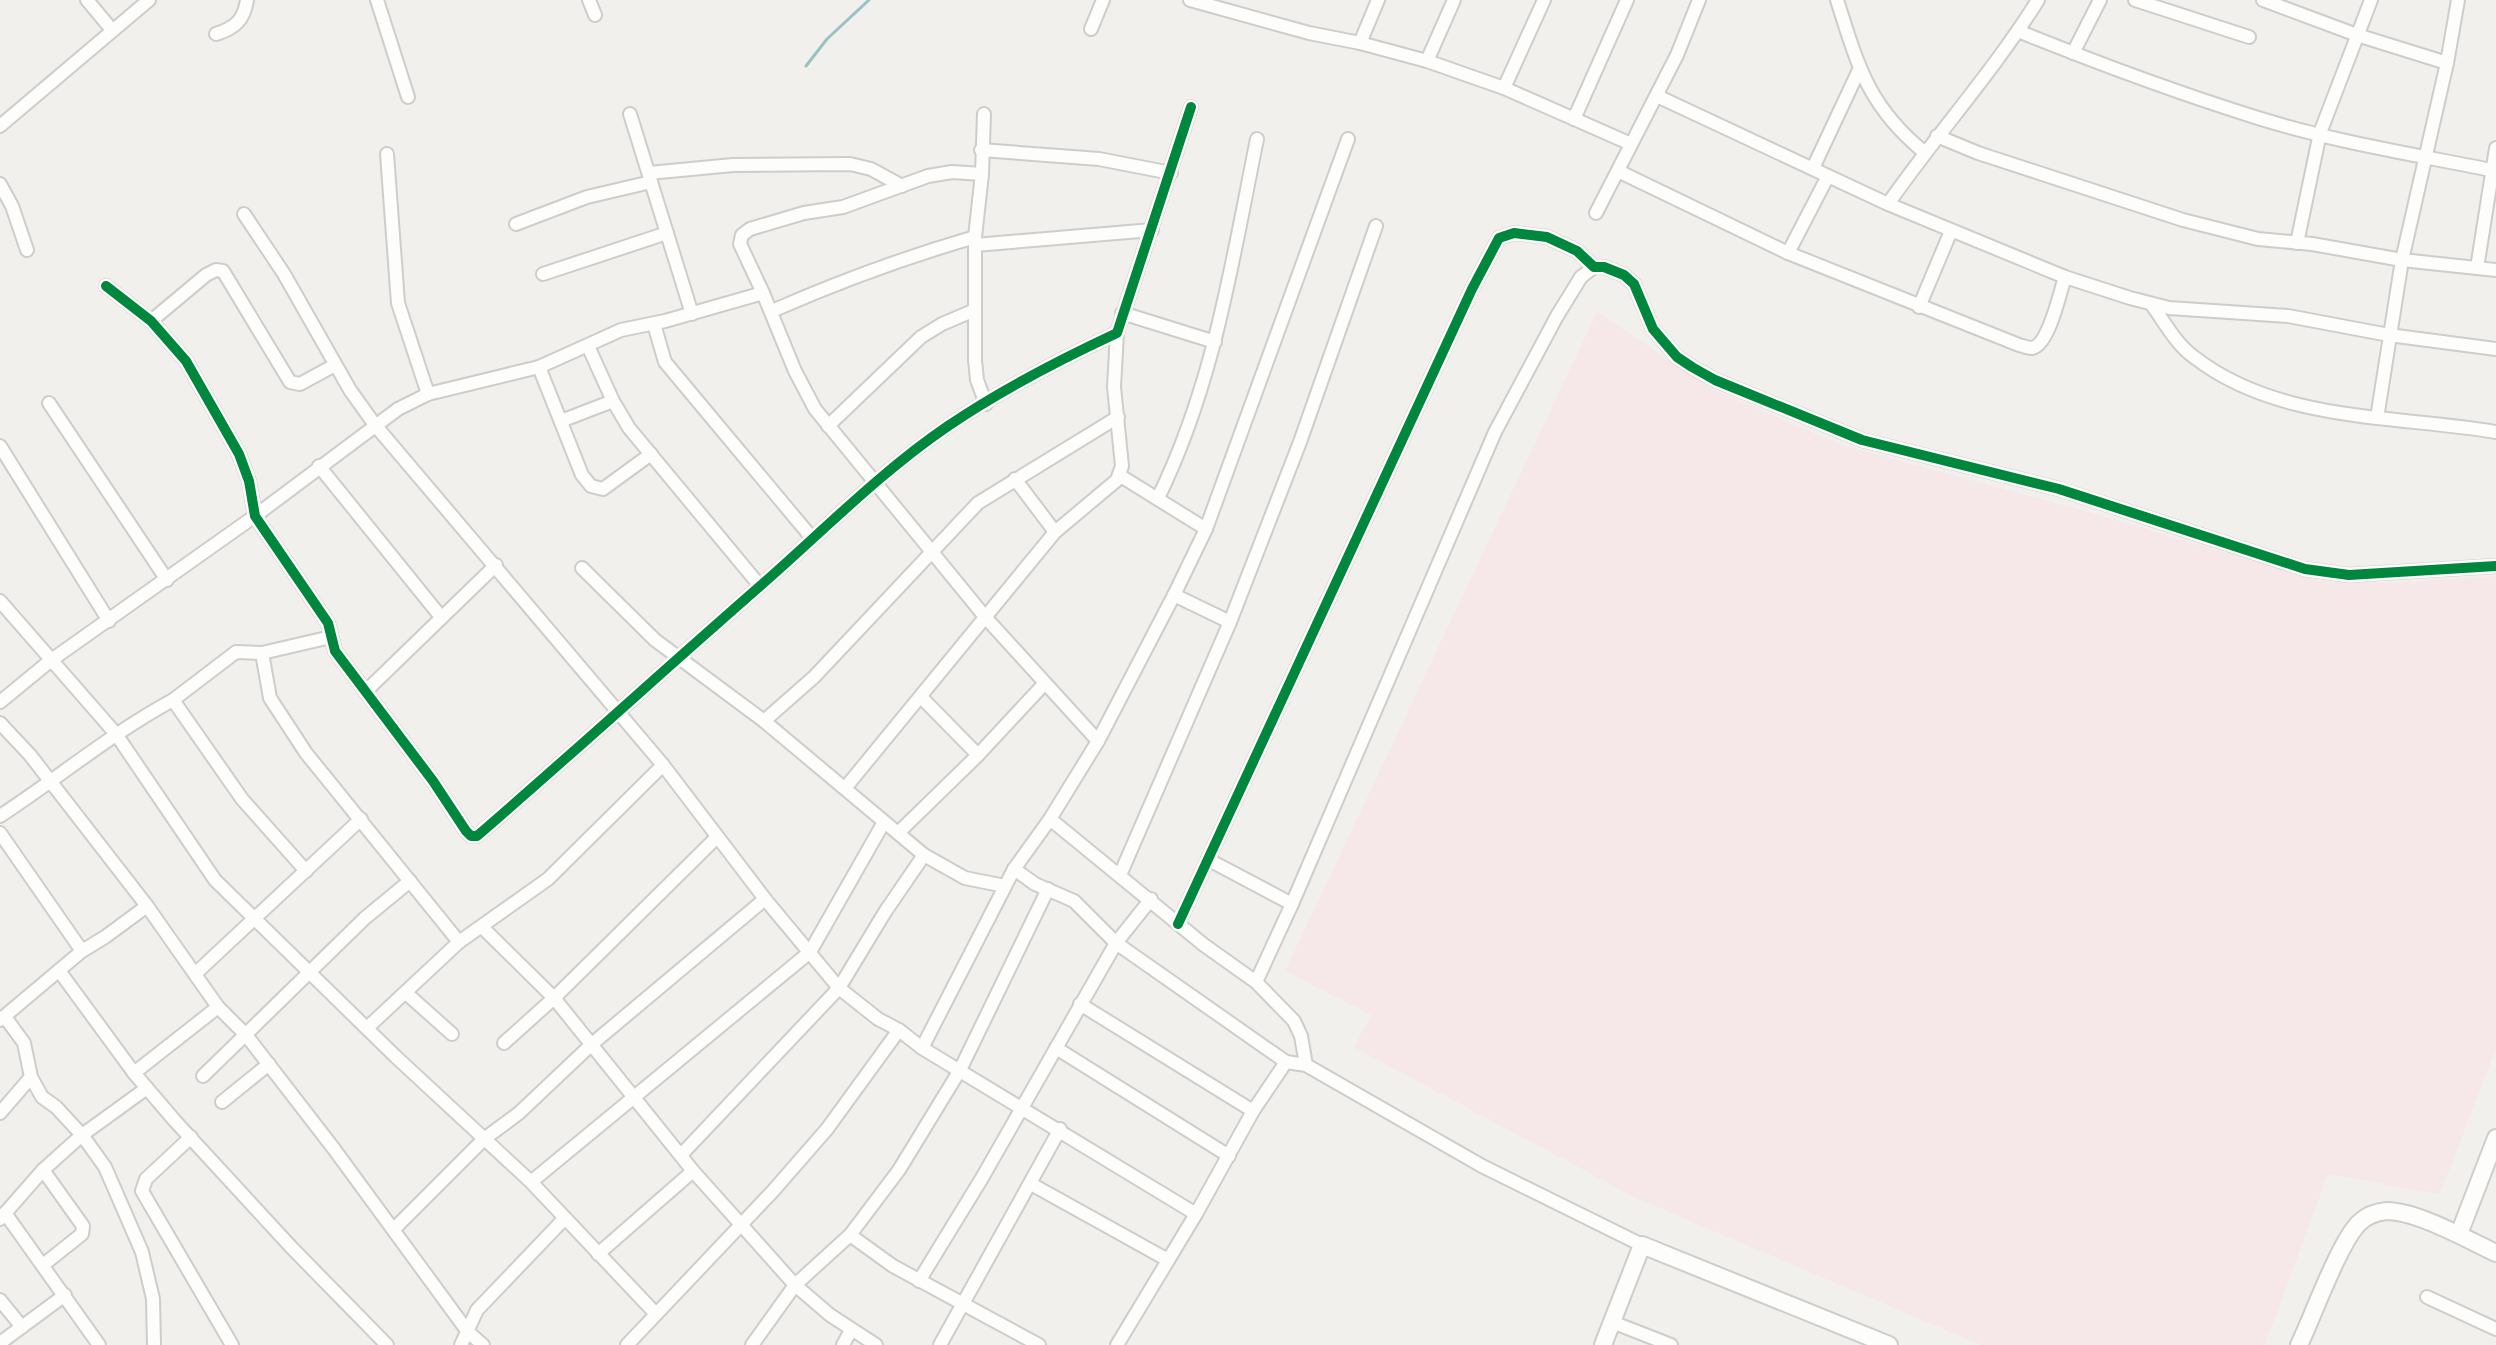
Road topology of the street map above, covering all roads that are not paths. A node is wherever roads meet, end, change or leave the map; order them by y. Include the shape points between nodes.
1 (87, 0) edge
2 (149, 0) edge
3 (247, 0) edge
4 (377, 0) edge
5 (589, 0) edge
6 (1103, 0) edge
7 (1190, 0) edge
8 (1378, 0) edge
9 (1454, 0) edge
10 (1544, 0) edge
11 (1627, 0) edge
12 (1699, 0) edge
13 (1837, 0) edge
14 (2038, 0) edge
15 (2100, 0) edge
16 (2135, 0) edge
17 (2263, 0) edge
18 (2371, 0) edge
19 (2458, 0) edge
20 (1209, 3) edge
21 (595, 15) dead end
22 (1091, 29) dead end
23 (112, 30) junction
24 (2018, 31) junction
25 (216, 34) dead end
26 (2357, 35) junction
27 (2249, 37) dead end
28 (1360, 43) junction
29 (2073, 53) junction
30 (1427, 61) junction
31 (2447, 63) junction
32 (1859, 70) junction
33 (1504, 88) junction
34 (1657, 96) junction
35 (408, 97) dead end
36 (1191, 107) dead end
37 (630, 114) dead end
38 (984, 114) dead end
39 (1574, 119) junction
40 (0, 126) edge
41 (2320, 133) junction
42 (1937, 136) junction
43 (1257, 139) dead end
44 (1348, 139) dead end
45 (1631, 144) junction
46 (2496, 148) edge
47 (981, 150) junction
48 (1924, 152) junction
49 (387, 154) dead end
50 (2426, 157) junction
51 (1813, 168) junction
52 (2493, 170) edge
53 (1618, 171) junction
54 (1171, 173) junction
55 (982, 174) junction
56 (1828, 176) junction
57 (650, 177) junction
58 (0, 184) edge
59 (902, 186) junction
60 (1888, 204) junction
61 (1596, 213) dead end
62 (244, 214) dead end
63 (516, 224) dead end
64 (1376, 226) dead end
65 (1152, 230) junction
66 (1951, 231) junction
67 (667, 233) junction
68 (975, 241) junction
69 (2297, 243) junction
70 (27, 250) dead end
71 (1788, 253) junction
72 (2402, 260) junction
73 (1594, 267) junction
74 (2477, 268) junction
75 (2496, 270) edge
76 (543, 274) dead end
77 (2065, 277) junction
78 (106, 286) dead end
79 (763, 293) junction
80 (2152, 305) junction
81 (1919, 307) junction
82 (975, 310) junction
83 (772, 311) junction
84 (1122, 313) junction
85 (692, 314) junction
86 (151, 321) junction
87 (654, 324) junction
88 (1117, 333) junction
89 (2389, 335) junction
90 (1215, 342) junction
91 (588, 346) junction
92 (2496, 349) edge
93 (335, 365) junction
94 (539, 367) junction
95 (428, 394) junction
96 (613, 401) junction
97 (49, 403) dead end
98 (986, 404) junction
99 (1118, 417) junction
100 (2377, 418) junction
101 (561, 421) junction
102 (375, 425) junction
103 (828, 426) junction
104 (2496, 432) edge
105 (0, 446) edge
106 (651, 454) junction
107 (319, 466) junction
108 (1119, 475) junction
109 (1015, 479) junction
110 (877, 482) junction
111 (1158, 498) junction
112 (255, 516) junction
113 (1206, 529) junction
114 (1055, 532) junction
115 (812, 538) junction
116 (931, 551) junction
117 (496, 565) junction
118 (2496, 566) edge
119 (582, 568) dead end
120 (167, 580) junction
121 (760, 586) junction
122 (1174, 595) junction
123 (0, 601) edge
124 (441, 617) junction
125 (986, 618) junction
126 (109, 621) junction
127 (1230, 622) junction
128 (331, 637) junction
129 (262, 653) junction
130 (677, 657) junction
131 (50, 661) junction
132 (1045, 683) junction
133 (366, 691) junction
134 (922, 698) junction
135 (173, 700) junction
136 (0, 702) edge
137 (620, 713) junction
138 (764, 721) junction
139 (0, 723) edge
140 (116, 734) junction
141 (1098, 741) junction
142 (978, 755) junction
143 (663, 765) junction
144 (51, 783) junction
145 (846, 787) junction
146 (0, 816) edge
147 (361, 819) junction
148 (1050, 819) junction
149 (884, 822) junction
150 (0, 833) edge
151 (898, 833) junction
152 (717, 837) junction
153 (924, 855) junction
154 (1209, 860) junction
155 (1014, 869) junction
156 (306, 871) junction
157 (1120, 875) junction
158 (410, 881) junction
159 (1005, 886) junction
160 (1048, 889) junction
161 (765, 899) junction
162 (1151, 899) junction
163 (1292, 904) junction
164 (147, 906) junction
165 (254, 916) junction
166 (1178, 924) junction
167 (482, 927) junction
168 (459, 942) junction
169 (1116, 943) junction
170 (82, 951) junction
171 (810, 952) junction
172 (60, 972) junction
173 (310, 972) junction
174 (195, 974) junction
175 (1256, 982) junction
176 (839, 988) junction
177 (406, 993) junction
178 (554, 998) junction
179 (1080, 1004) junction
180 (218, 1007) junction
181 (2, 1018) edge
182 (367, 1028) junction
183 (899, 1030) junction
184 (452, 1034) dead end
185 (246, 1035) junction
186 (504, 1043) dead end
187 (592, 1044) junction
188 (922, 1048) junction
189 (1056, 1048) junction
190 (1286, 1062) junction
191 (269, 1064) junction
192 (1306, 1065) junction
193 (960, 1070) junction
194 (134, 1073) junction
195 (203, 1076) dead end
196 (31, 1077) junction
197 (147, 1088) junction
198 (635, 1099) junction
199 (222, 1102) dead end
200 (1023, 1107) junction
201 (1253, 1111) junction
202 (0, 1113) edge
203 (1060, 1129) junction
204 (82, 1135) junction
205 (191, 1137) junction
206 (484, 1139) junction
207 (2494, 1149) edge
208 (681, 1155) junction
209 (1229, 1156) junction
210 (43, 1170) junction
211 (693, 1171) junction
212 (531, 1182) junction
213 (1031, 1184) junction
214 (1196, 1214) junction
215 (3, 1216) edge
216 (565, 1218) junction
217 (742, 1227) junction
218 (394, 1229) junction
219 (2459, 1234) junction
220 (850, 1235) junction
221 (1642, 1245) junction
222 (2496, 1253) edge
223 (598, 1254) junction
224 (1168, 1260) junction
225 (43, 1265) junction
226 (919, 1281) junction
227 (795, 1285) junction
228 (65, 1295) junction
229 (2427, 1297) dead end
230 (0, 1300) edge
231 (964, 1305) junction
232 (656, 1314) junction
233 (1612, 1322) junction
234 (22, 1327) junction
235 (2496, 1329) edge
236 (851, 1330) junction
237 (468, 1332) junction
238 (10, 1341) edge
239 (99, 1345) edge
240 (154, 1345) edge
241 (232, 1345) edge
242 (387, 1345) edge
243 (461, 1345) edge
244 (483, 1345) edge
245 (627, 1345) edge
246 (752, 1345) edge
247 (843, 1345) edge
248 (876, 1345) edge
249 (940, 1345) edge
250 (1039, 1345) edge
251 (1117, 1345) edge
252 (1603, 1345) edge
253 (1671, 1345) edge
254 (1889, 1345) edge
255 (2300, 1345) edge

1 - 23 street
2 - 23 street
3 - 25 street via 235,27
4 - 35 street
5 - 21 street
6 - 22 street
7 - 20 street
8 - 28 street
9 - 30 street
10 - 33 street
11 - 39 street
12 - 34 street
13 - 32 street
14 - 24 street
15 - 29 street
16 - 27 street
17 - 26 street
18 - 26 street
19 - 31 street
20 - 28 street
23 - 40 street
24 - 29 street
24 - 42 street
26 - 31 street
26 - 41 street
28 - 30 street
29 - 41 street via 2259,118
30 - 33 street
31 - 50 street
32 - 48 street via 1879,106
32 - 51 street
33 - 39 street
34 - 45 street
34 - 51 street
36 - 54 street
37 - 57 street
38 - 47 street
39 - 45 street
41 - 50 street
41 - 69 street
42 - 48 street
42 - 69 street via 2183,220
43 - 90 street
44 - 113 street
45 - 53 street
46 - 52 street
47 - 54 street via 1099,159
47 - 55 street
48 - 60 street
49 - 95 street via 398,303
50 - 52 street
50 - 72 street
51 - 56 street
52 - 74 street
53 - 61 street
53 - 71 street
54 - 65 street
55 - 59 street via 943,173
55 - 68 street
56 - 60 street
56 - 71 street
57 - 59 street via 733,165 850,164
57 - 63 street
57 - 67 street
58 - 70 street
59 - 79 street via 742,235 740,244
60 - 66 street
62 - 93 street
64 - 127 street
65 - 68 street
65 - 84 street
66 - 77 street
66 - 81 street
67 - 76 street
67 - 85 street
68 - 82 street
68 - 83 street via 843,280
69 - 72 street
71 - 81 street
72 - 74 street
72 - 89 street
73 - 118 street via 1624,275 1634,284 1653,329 1684,362 1715,380 1862,440 2059,489 2305,569 2349,575
73 - 154 street via 1561,241 1537,235 1499,238
73 - 163 street via 1581,277 1557,316 1495,432
74 - 75 street
77 - 80 street
77 - 81 street via 2048,331 2032,348
78 - 86 street
79 - 83 street
79 - 85 street
80 - 89 street via 2288,316
80 - 100 street via 2195,358 2243,386 2283,400
82 - 98 street via 975,366
82 - 103 street via 921,337
83 - 103 street via 795,371
84 - 88 street
84 - 90 street
85 - 87 street
86 - 93 street via 206,275 223,271 290,382 300,384
86 - 112 street via 186,361 223,424 245,468
87 - 91 street via 621,330
87 - 115 street via 665,362
88 - 98 street via 1036,372
88 - 99 street
89 - 92 street
89 - 100 street
90 - 111 street via 1188,432
91 - 94 street
91 - 96 street
93 - 102 street
94 - 95 street
94 - 101 street
95 - 102 street
96 - 101 street
96 - 106 street
97 - 120 street
98 - 110 street
99 - 108 street
99 - 109 street
100 - 104 street
101 - 106 street via 582,475 598,489
102 - 107 street
102 - 117 street
103 - 110 street
105 - 126 street
106 - 121 street
107 - 112 street
107 - 124 street
108 - 111 street
108 - 114 street
109 - 114 street
109 - 116 street via 978,503
110 - 115 street
110 - 116 street
111 - 113 street
112 - 120 street
112 - 128 street via 328,623
113 - 122 street
114 - 125 street
115 - 121 street
116 - 125 street
116 - 138 street via 814,677
117 - 124 street
117 - 137 street
119 - 130 street
120 - 126 street
121 - 130 street
122 - 127 street
122 - 141 street
123 - 131 street
124 - 133 street
125 - 132 street
125 - 134 street
126 - 131 street
127 - 157 street
128 - 129 street
128 - 133 street via 335,651
129 - 135 street via 236,652
129 - 147 street via 270,698 306,753
130 - 137 street
130 - 138 street
131 - 136 street
131 - 140 street
132 - 141 street
132 - 142 street
133 - 137 street via 471,836
134 - 142 street
134 - 145 street
135 - 140 street
135 - 156 street via 242,799
137 - 143 street
138 - 145 street
139 - 144 street
140 - 144 street
140 - 165 street via 215,880
141 - 148 street
142 - 151 street
143 - 152 street
143 - 167 street via 548,879
144 - 146 street
144 - 164 street
145 - 149 street
147 - 156 street
147 - 158 street
148 - 155 street
148 - 157 street
149 - 151 street
149 - 171 street
150 - 170 street
151 - 153 street
152 - 161 street
152 - 178 street
153 - 159 street via 965,878
153 - 176 street
154 - 163 street
154 - 166 street
155 - 159 street
155 - 160 street
156 - 165 street
157 - 162 street
158 - 168 street
158 - 173 street
159 - 188 street
160 - 169 street via 1074,901
160 - 193 street
161 - 171 street
161 - 187 street
162 - 166 street
162 - 169 street
163 - 175 street
164 - 170 street
164 - 174 street
165 - 173 street
165 - 174 street
166 - 175 street
167 - 168 street
167 - 178 street
168 - 177 street
169 - 179 street
169 - 190 street
170 - 172 street
171 - 176 street
171 - 198 street
172 - 181 street
172 - 194 street
173 - 182 street
173 - 185 street
174 - 180 street
175 - 192 street via 1294,1021
176 - 183 street
176 - 208 street
177 - 182 street
177 - 184 street
178 - 186 street
178 - 187 street
179 - 189 street
179 - 201 street
180 - 185 street
180 - 194 street
181 - 196 street via 24,1043
182 - 206 street
183 - 188 street
183 - 217 street via 827,1129
185 - 191 street
185 - 195 street
187 - 198 street
187 - 206 street
188 - 193 street
189 - 200 street
189 - 209 street
190 - 192 street
190 - 201 street
191 - 199 street
191 - 218 street
192 - 221 street via 1482,1166
193 - 200 street
193 - 220 street via 899,1170
194 - 197 street
196 - 202 street
196 - 204 street via 42,1097
197 - 204 street
197 - 205 street
198 - 208 street
198 - 212 street
200 - 203 street
200 - 226 street
201 - 209 street
203 - 213 street
203 - 214 street
204 - 210 street
204 - 240 street via 105,1167 142,1252 153,1299
205 - 241 street via 146,1179 142,1191
205 - 242 street
206 - 212 street
206 - 218 street
207 - 219 street
208 - 211 street
209 - 214 street
210 - 215 street
210 - 225 street via 83,1226 82,1234
211 - 217 street
211 - 223 street
212 - 216 street
213 - 224 street
213 - 231 street
214 - 224 street
215 - 225 street
216 - 223 street
216 - 237 street via 477,1310
217 - 227 street
217 - 232 street
218 - 237 street
219 - 222 street
219 - 255 street via 2385,1211 2362,1220 2347,1238
220 - 226 street
220 - 227 street
221 - 233 street
221 - 254 street
223 - 232 street
224 - 251 street
225 - 228 street
226 - 231 street
227 - 236 street
227 - 246 street
228 - 234 street
228 - 239 street
229 - 235 street
230 - 234 street
231 - 249 street
231 - 250 street
232 - 245 street
233 - 252 street
233 - 253 street
234 - 238 street
236 - 247 street
236 - 248 street
237 - 243 street
237 - 244 street

